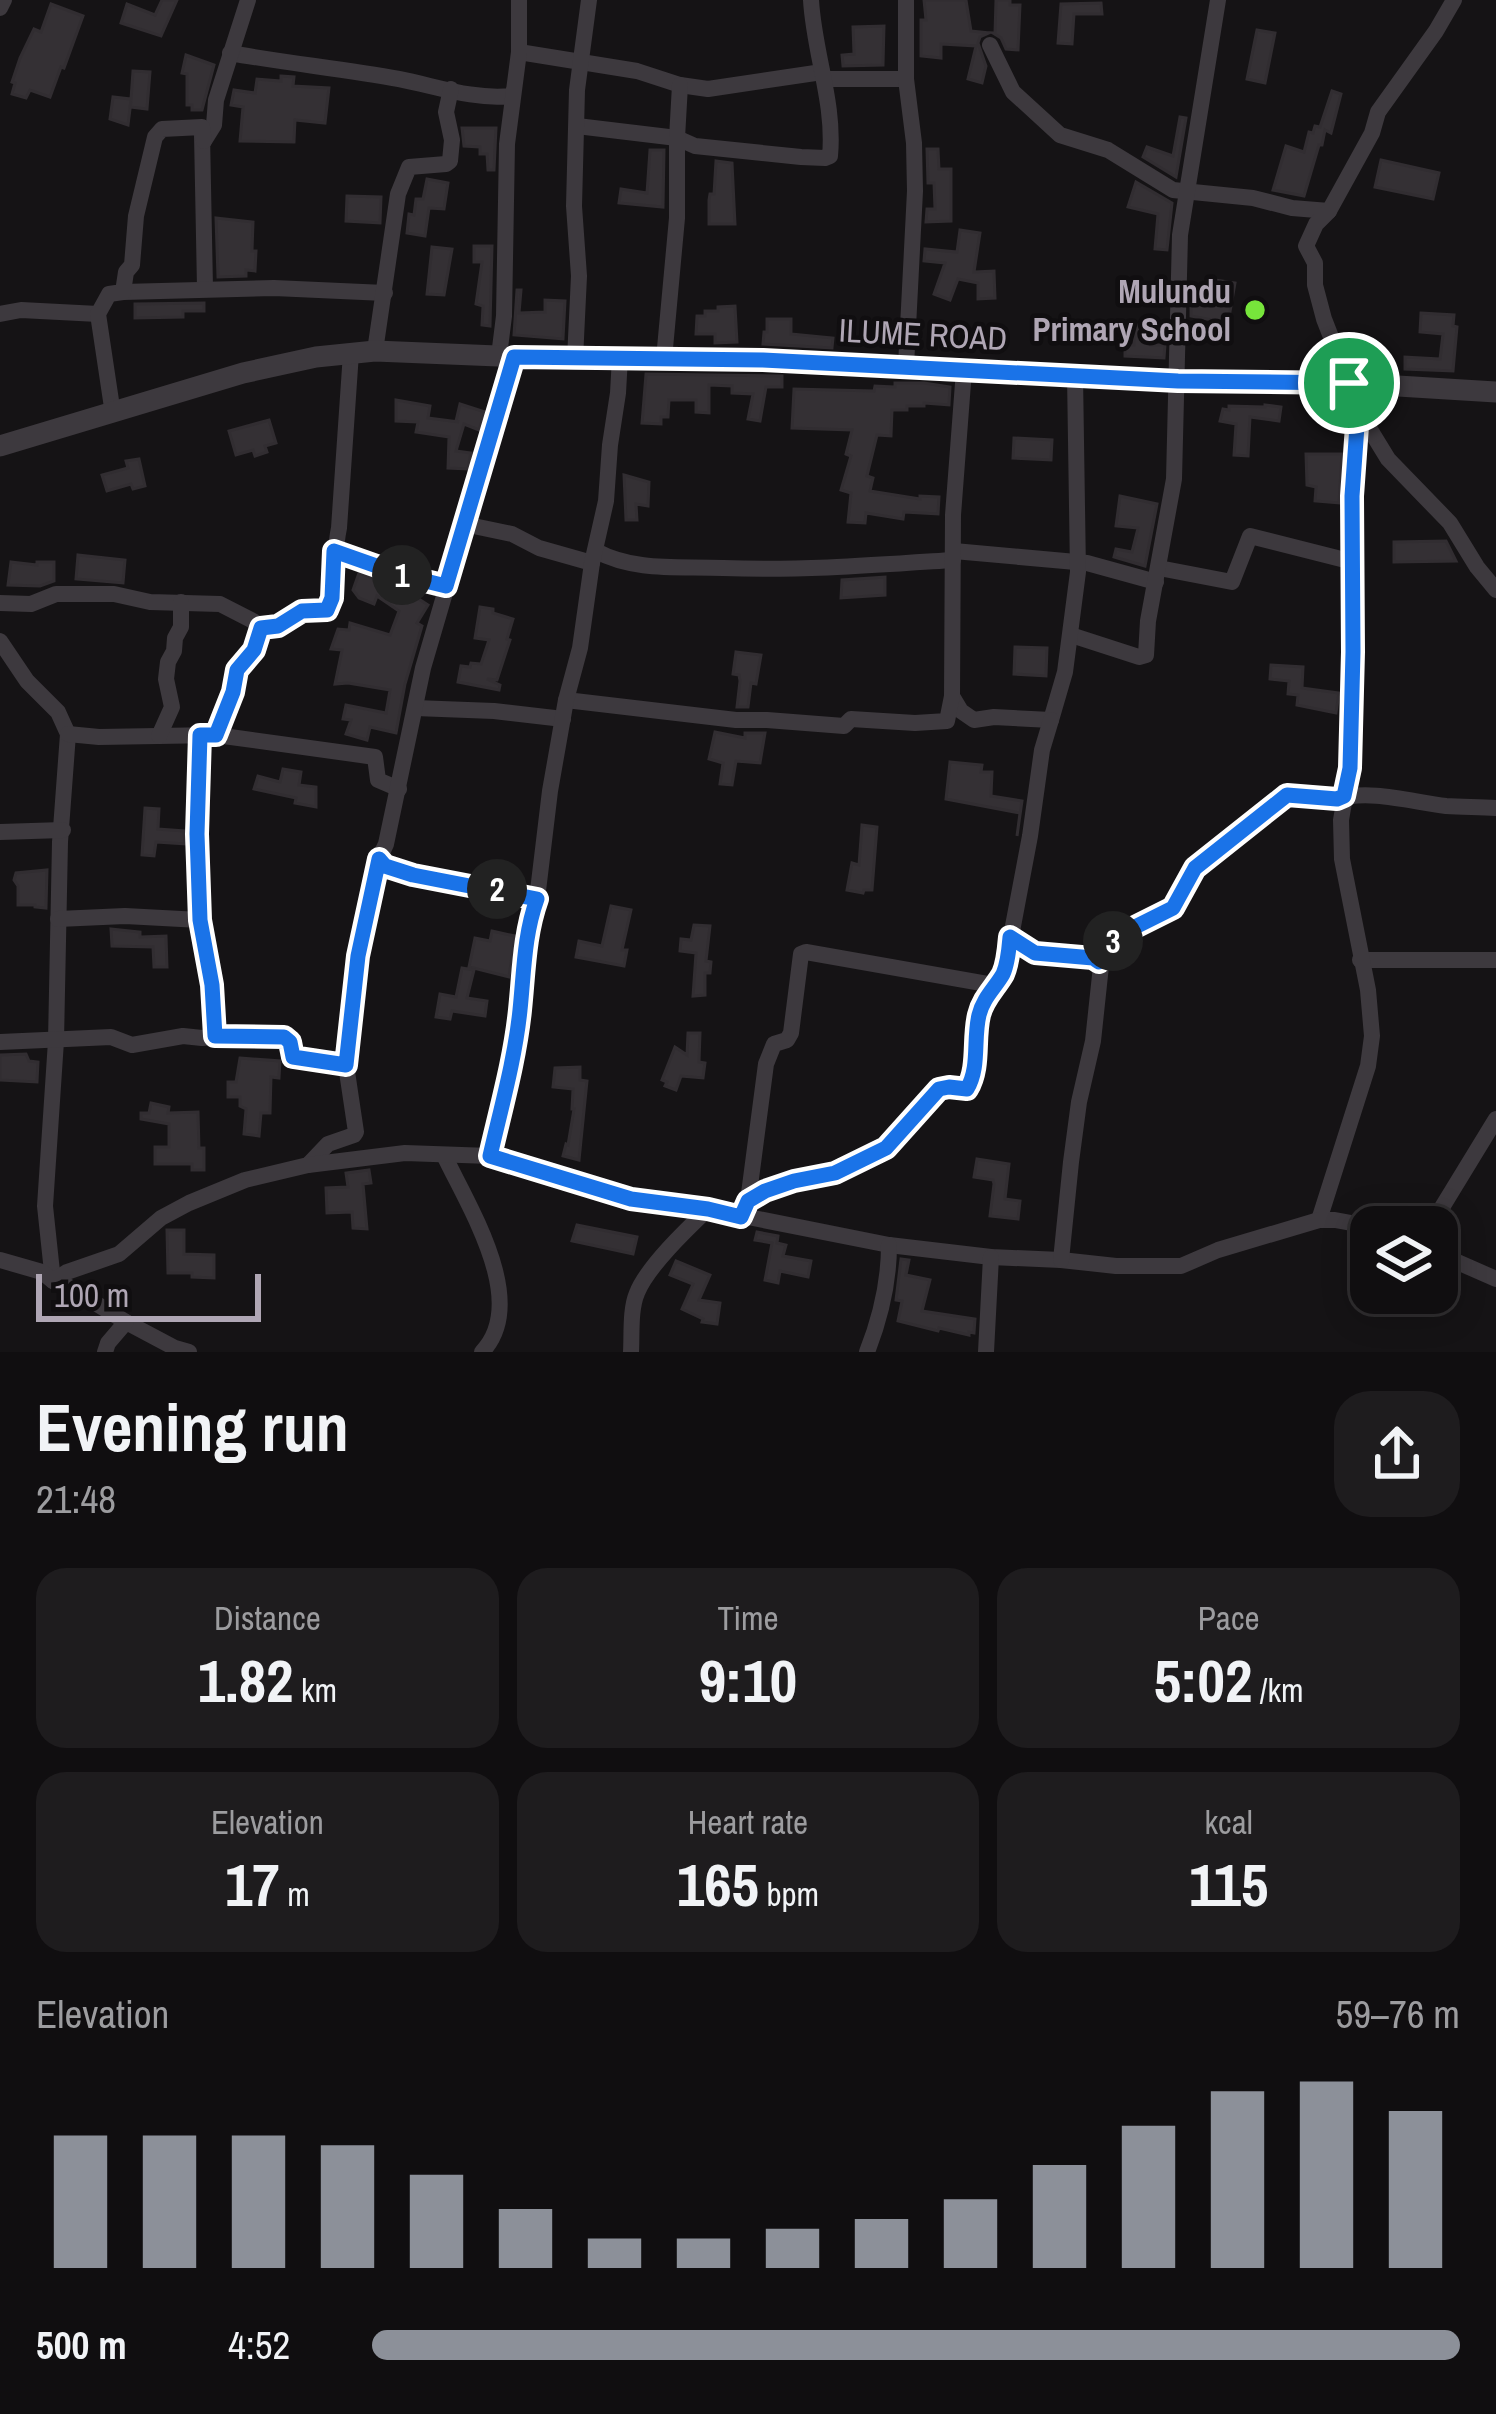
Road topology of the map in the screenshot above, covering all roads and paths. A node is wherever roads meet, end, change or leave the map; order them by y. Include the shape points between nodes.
1 (248, 0) edge
2 (519, 0) edge
3 (589, 0) edge
4 (811, 0) edge
5 (906, 0) edge
6 (1218, 0) edge
7 (1454, 0) edge
8 (990, 44) dead end
9 (519, 52) junction
10 (230, 53) junction
11 (581, 61) junction
12 (823, 76) junction
13 (906, 80) junction
14 (680, 85) junction
15 (451, 89) junction
16 (513, 92) junction
17 (578, 126) junction
18 (202, 127) junction
19 (677, 139) junction
20 (1186, 192) junction
21 (1329, 211) junction
22 (205, 288) junction
23 (123, 292) junction
24 (385, 293) junction
25 (0, 314) edge
26 (98, 314) junction
27 (375, 351) junction
28 (351, 352) junction
29 (506, 357) junction
30 (620, 357) junction
31 (575, 359) junction
32 (664, 359) junction
33 (906, 366) junction
34 (964, 370) junction
35 (1075, 375) junction
36 (1178, 381) junction
37 (1496, 392) edge
38 (1352, 394) junction
39 (113, 414) junction
40 (0, 446) edge
41 (464, 524) junction
42 (334, 551) junction
43 (954, 555) junction
44 (594, 557) junction
45 (1078, 562) junction
46 (1353, 562) junction
47 (1158, 575) junction
48 (446, 586) junction
49 (1496, 590) edge
50 (182, 602) junction
51 (0, 603) edge
52 (261, 628) junction
53 (1071, 635) junction
54 (0, 641) edge
55 (952, 697) junction
56 (415, 708) junction
57 (564, 710) junction
58 (1051, 720) junction
59 (68, 734) junction
60 (208, 735) junction
61 (159, 736) junction
62 (399, 789) junction
63 (1344, 796) junction
64 (1496, 808) edge
65 (63, 830) junction
66 (0, 832) edge
67 (379, 859) junction
68 (537, 899) junction
69 (58, 919) junction
70 (200, 920) junction
71 (1010, 937) junction
72 (1360, 960) junction
73 (1496, 960) edge
74 (1099, 962) junction
75 (993, 986) junction
76 (215, 1036) junction
77 (56, 1041) junction
78 (0, 1042) edge
79 (346, 1065) junction
80 (1496, 1119) edge
81 (444, 1155) junction
82 (490, 1156) junction
83 (308, 1165) junction
84 (1443, 1206) edge
85 (708, 1209) junction
86 (744, 1209) junction
87 (1318, 1220) junction
88 (1350, 1223) edge
89 (889, 1245) junction
90 (991, 1257) junction
91 (0, 1260) edge
92 (1061, 1260) junction
93 (1458, 1262) edge
94 (1496, 1279) edge
95 (53, 1281) junction
96 (126, 1322) junction
97 (105, 1352) edge
98 (189, 1352) edge
99 (482, 1352) edge
100 (631, 1352) edge
101 (866, 1352) edge
102 (986, 1352) edge

1 - 10 street
2 - 9 street
3 - 11 street
4 - 12 street
5 - 13 street
6 - 20 street
7 - 21 street via 1378,112
8 - 20 street via 1013,92 1060,136 1108,150
9 - 11 street
9 - 16 street
10 - 15 street
10 - 18 street via 205,141
11 - 14 street
11 - 17 street
12 - 13 street
12 - 14 street
12 - 19 street via 832,152 825,158
13 - 33 street via 915,191
14 - 19 street
15 - 16 street via 486,97
15 - 24 street via 450,161 408,169
16 - 29 street
17 - 19 street
17 - 31 street
18 - 22 street
18 - 23 street via 162,129 155,137
19 - 32 street
20 - 21 street
20 - 36 street
21 - 38 street via 1306,247
22 - 23 street
22 - 24 street
23 - 26 street via 110,294
24 - 27 street
25 - 26 street
26 - 39 street
27 - 28 street, ILUME ROAD
27 - 29 street, ILUME ROAD
28 - 39 street, ILUME ROAD
28 - 42 street
29 - 31 street, ILUME ROAD
29 - 41 street
30 - 31 street, ILUME ROAD
30 - 32 street, ILUME ROAD
30 - 44 street
32 - 33 street, ILUME ROAD
33 - 34 street, ILUME ROAD
34 - 35 street, ILUME ROAD
34 - 43 street
35 - 36 street, ILUME ROAD
35 - 45 street
36 - 38 street, ILUME ROAD
36 - 47 street via 1174,479
37 - 38 street, ILUME ROAD
38 - 46 street
38 - 49 street via 1388,459 1450,523
39 - 40 street, ILUME ROAD
41 - 44 street
41 - 48 street
42 - 48 street
42 - 52 street via 327,610
43 - 44 street via 764,571
43 - 45 street
43 - 55 street
44 - 57 street
45 - 47 street
45 - 53 street
46 - 47 street via 1250,536 1232,582
46 - 63 street
47 - 53 street via 1145,657
48 - 56 street
50 - 51 street via 98,593
50 - 52 street via 220,604
50 - 61 street via 166,680 172,706
52 - 60 street
53 - 58 street
54 - 59 street
55 - 57 street via 943,723 851,718 844,727
55 - 58 street via 974,719
56 - 57 street
56 - 62 street
57 - 68 street
58 - 71 street
59 - 61 street
59 - 65 street
60 - 61 street
60 - 62 street via 375,758 377,780
60 - 70 street via 197,834
62 - 67 street
63 - 64 street
63 - 72 street via 1342,859
63 - 74 street via 1287,795 1195,868 1173,908 1123,933
65 - 66 street
65 - 69 street
67 - 68 street via 413,875
67 - 79 street
68 - 82 street
69 - 70 street
69 - 77 street
70 - 76 street
71 - 74 street via 1035,953
71 - 75 street
72 - 73 street
72 - 87 street via 1370,1006 1368,1066
74 - 92 street
75 - 86 street via 980,1008 967,1089 939,1089 886,1148 835,1173 781,1185
75 - 86 street via 801,954 791,1033 774,1044 766,1064
76 - 77 street via 132,1045 111,1037
76 - 79 street via 284,1037 293,1057
77 - 78 street
77 - 95 street via 46,1206
79 - 83 street via 356,1132
80 - 84 street
81 - 82 street
81 - 83 street
81 - 99 street via 498,1277 500,1313
82 - 85 street via 631,1199
83 - 95 street via 189,1203 119,1254
85 - 86 street
85 - 100 street via 635,1296
86 - 89 street
87 - 88 street
87 - 92 street via 1181,1266
89 - 90 street
89 - 101 street
90 - 92 street
90 - 102 street
91 - 95 street
93 - 94 street
95 - 96 street
96 - 97 street
96 - 98 street

